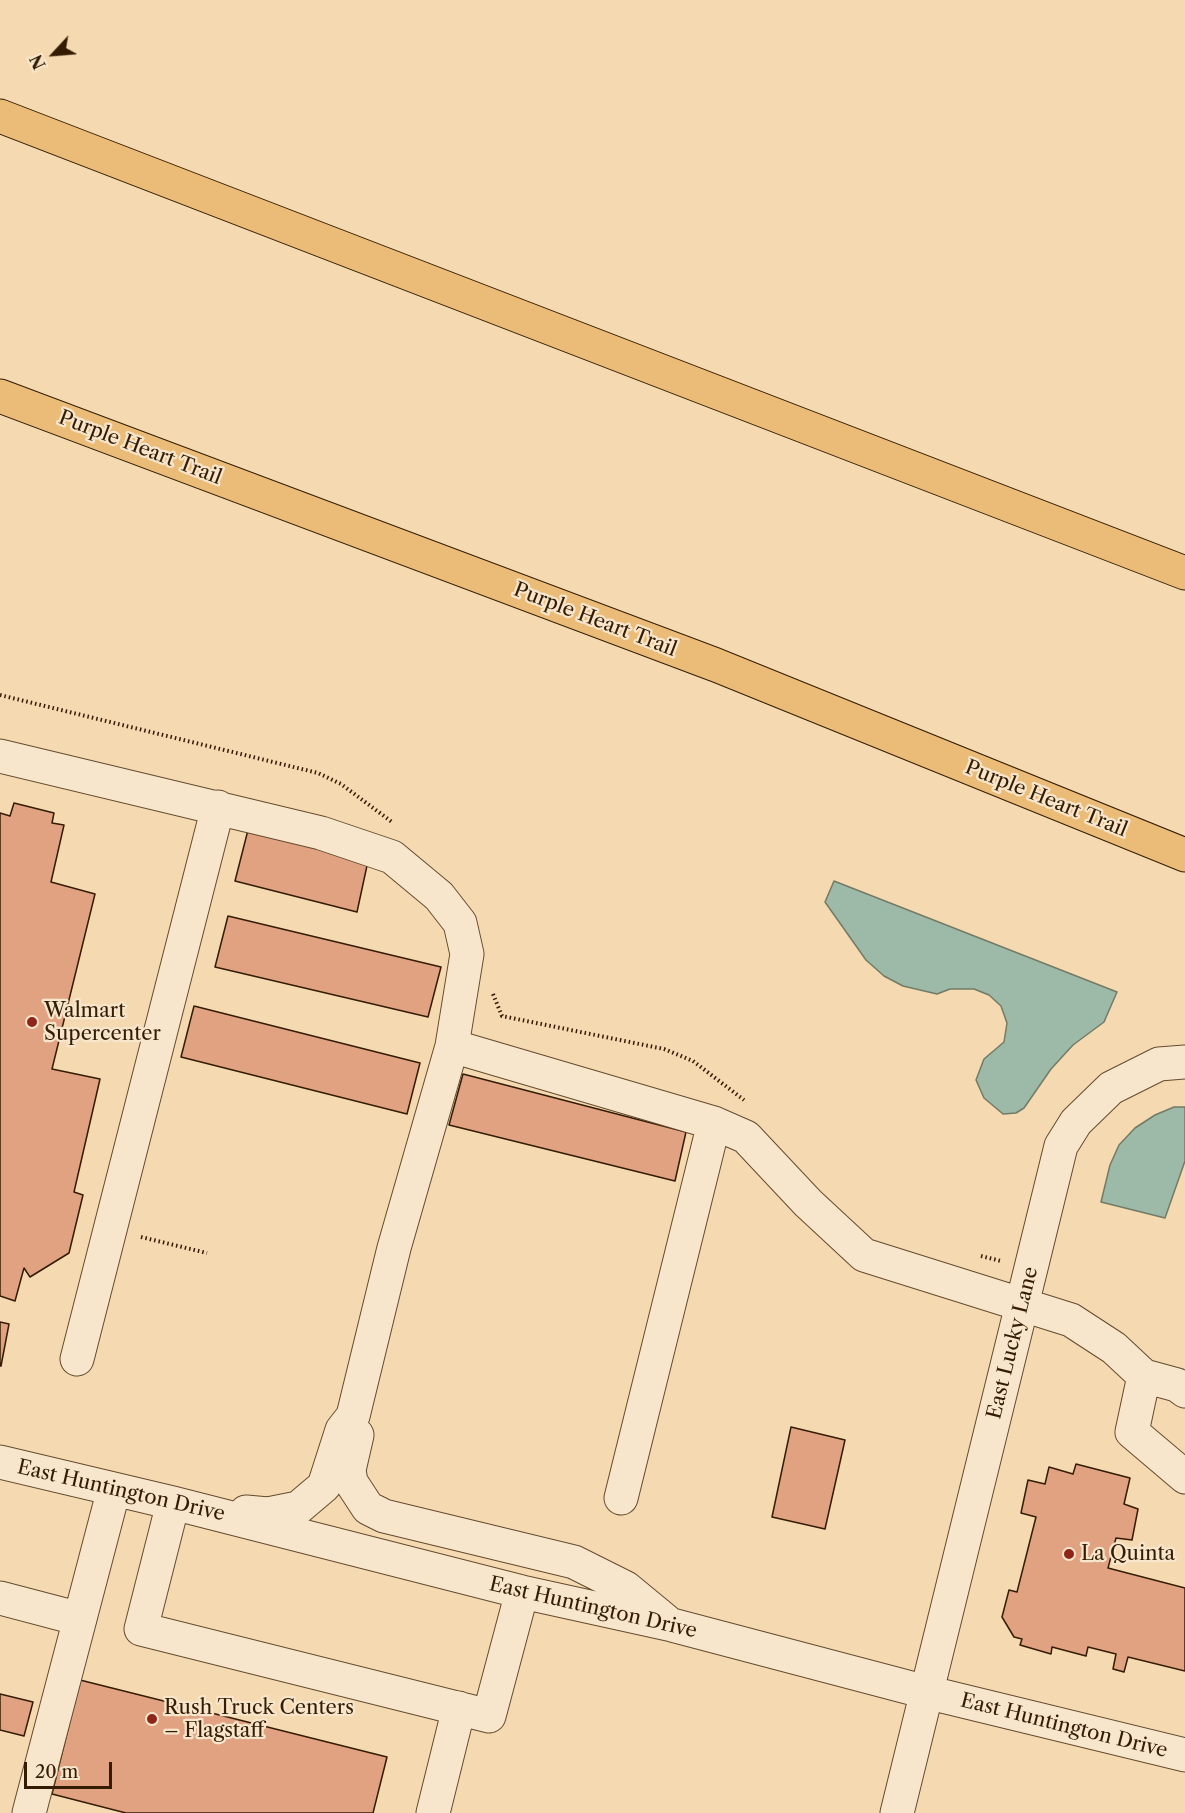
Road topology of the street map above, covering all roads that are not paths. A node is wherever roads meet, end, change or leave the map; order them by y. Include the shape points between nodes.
1 (0, 116) edge
2 (0, 396) edge
3 (1185, 573) edge
4 (0, 756) edge
5 (218, 807) junction
6 (1185, 855) edge
7 (452, 1046) junction
8 (1185, 1062) edge
9 (714, 1123) junction
10 (1023, 1303) junction
11 (77, 1359) dead end
12 (1144, 1376) junction
13 (1185, 1391) edge
14 (353, 1416) junction
15 (0, 1462) edge
16 (1185, 1477) edge
17 (114, 1489) junction
18 (621, 1498) dead end
19 (173, 1503) junction
20 (522, 1592) junction
21 (0, 1598) edge
22 (80, 1619) junction
23 (672, 1625) junction
24 (926, 1692) junction
25 (459, 1708) junction
26 (1185, 1755) edge
27 (29, 1813) edge
28 (433, 1813) edge
29 (897, 1813) edge

1 - 3 highway
2 - 6 highway, Purple Heart Trail via 716,666
4 - 5 street
5 - 7 street via 321,832 392,857 439,896 460,923 467,954
5 - 11 street
7 - 9 street
7 - 14 street via 394,1248
8 - 10 street, East Lucky Lane via 1159,1064 1111,1088 1076,1122 1061,1146
9 - 10 street via 746,1137 864,1255
9 - 18 street
10 - 12 street via 1071,1320 1114,1348
10 - 24 street, East Lucky Lane
12 - 13 street via 1177,1384
12 - 16 street via 1132,1432
14 - 19 street via 342,1430 324,1486 298,1508 268,1514
14 - 23 street via 357,1433 350,1476 368,1508 384,1516 574,1562 626,1588
15 - 17 street, East Huntington Drive
17 - 19 street, East Huntington Drive
17 - 22 street
19 - 20 street, East Huntington Drive
19 - 25 street via 141,1629
20 - 23 street, East Huntington Drive
20 - 25 street via 489,1716
21 - 22 street
22 - 27 street
23 - 24 street, East Huntington Drive
24 - 26 street, East Huntington Drive
24 - 29 street, East Lucky Lane
25 - 28 street

